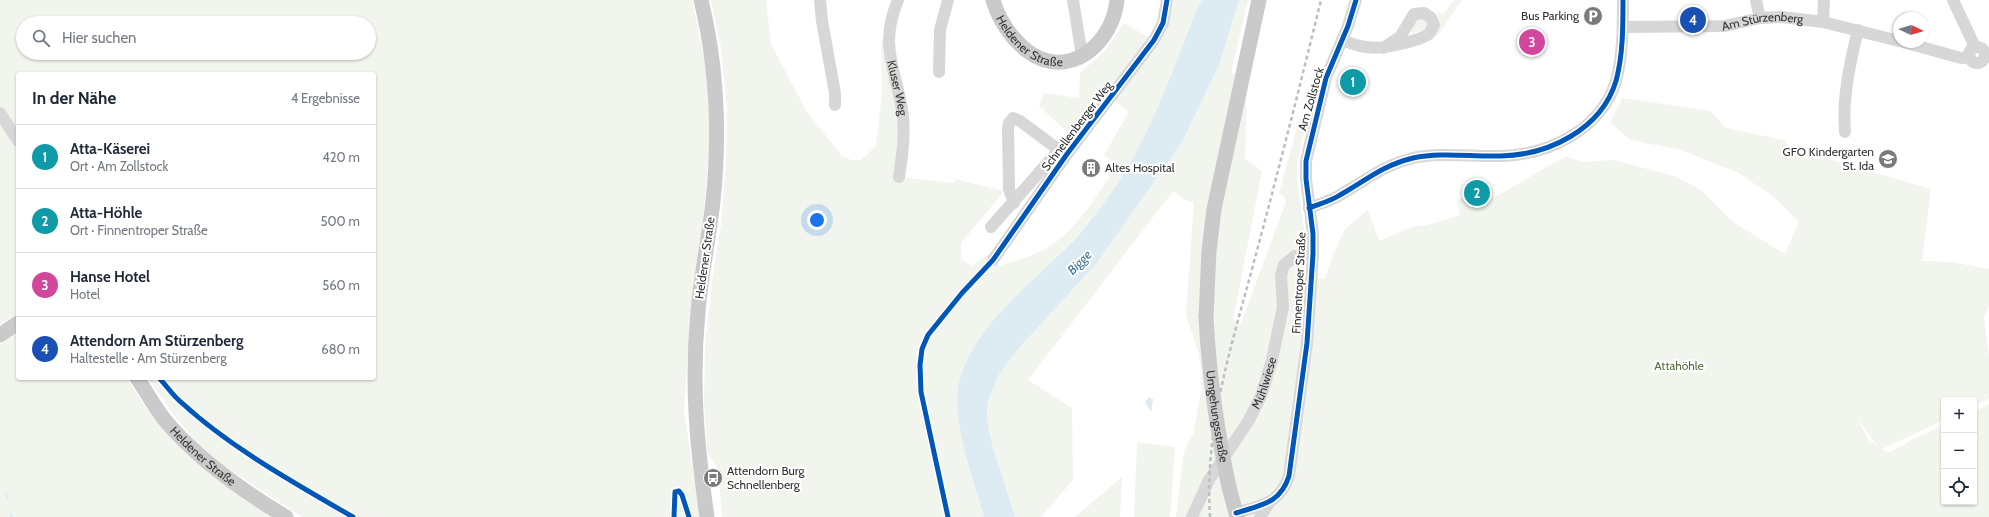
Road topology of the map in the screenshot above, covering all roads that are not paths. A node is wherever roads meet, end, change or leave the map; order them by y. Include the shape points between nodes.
1 (701, 0) edge
2 (820, 0) edge
3 (898, 0) edge
4 (948, 0) edge
5 (993, 0) edge
6 (1073, 0) edge
7 (1117, 0) edge
8 (1167, 0) edge
9 (1259, 0) edge
10 (1356, 0) edge
11 (1623, 0) edge
12 (1756, 0) edge
13 (1824, 0) edge
14 (1953, 0) edge
15 (1760, 18) junction
16 (1409, 20) junction
17 (1823, 22) junction
18 (1623, 27) junction
19 (1858, 30) junction
20 (1418, 39) junction
21 (1893, 39) edge
22 (1342, 40) junction
23 (1383, 48) junction
24 (1925, 48) edge
25 (1973, 52) junction
26 (1082, 56) junction
27 (1986, 62) edge
28 (939, 72) dead end
29 (835, 105) dead end
30 (0, 113) edge
31 (1845, 132) dead end
32 (16, 138) edge
33 (1063, 152) junction
34 (899, 177) dead end
35 (1014, 203) junction
36 (1309, 208) junction
37 (991, 227) dead end
38 (1313, 254) junction
39 (993, 260) dead end
40 (16, 324) edge
41 (0, 335) edge
42 (138, 380) edge
43 (1269, 503) junction
44 (1237, 515) edge
45 (286, 517) edge
46 (707, 517) edge
47 (1192, 517) edge
48 (1260, 517) edge

1 - 46 main road, Heldener Straße via 710,40 716,107 716,164 698,311 694,387 698,451
2 - 29 street
3 - 34 street, Kluser Weg via 888,35 903,118 904,141
4 - 28 street via 940,30
5 - 26 main road, Heldener Straße via 1003,22 1016,41 1033,54 1047,61 1059,62
6 - 26 street
7 - 26 main road, Heldener Straße via 1115,15 1106,33 1095,48
8 - 33 street, Schnellenberger Weg via 1163,23 1154,40
9 - 44 main road, Umgehungsstraße, bridge via 1214,209 1206,317 1218,439
10 - 22 street, Am Zollstock
11 - 18 street
12 - 15 street
13 - 17 street
14 - 25 street
15 - 17 street, Am Stürzenberg via 1782,17
15 - 18 street, Am Stürzenberg via 1725,26
16 - 20 street via 1406,36
16 - 20 street via 1419,12 1429,15 1433,20 1431,32
16 - 23 street via 1400,38
17 - 19 street, Am Stürzenberg
18 - 36 street via 1615,82 1596,116 1572,136 1546,149 1516,155 1413,158 1385,167 1340,196
19 - 21 street, Am Stürzenberg
19 - 31 street via 1850,66 1844,116
20 - 23 street
22 - 23 street via 1367,48
22 - 36 street, Am Zollstock via 1326,78 1308,146 1306,179
24 - 25 street via 1961,58
25 - 27 street via 1980,48 1984,51
30 - 32 street
33 - 35 street, Schnellenberger Weg
33 - 35 street, Schnellenberger Weg via 1020,120 1013,118 1009,123 1009,189
33 - 39 street, Schnellenberger Weg
35 - 37 street, Schnellenberger Weg
36 - 38 street, Finnentroper Straße
38 - 43 street, Finnentroper Straße via 1306,343 1290,471 1286,486 1280,495
38 - 47 street, Mühlwiese via 1295,256 1284,265 1281,275 1283,307 1262,396 1209,480
40 - 41 main road
42 - 45 main road, Heldener Straße via 163,418 187,444 229,479
43 - 44 street, Finnentroper Straße
43 - 48 street

